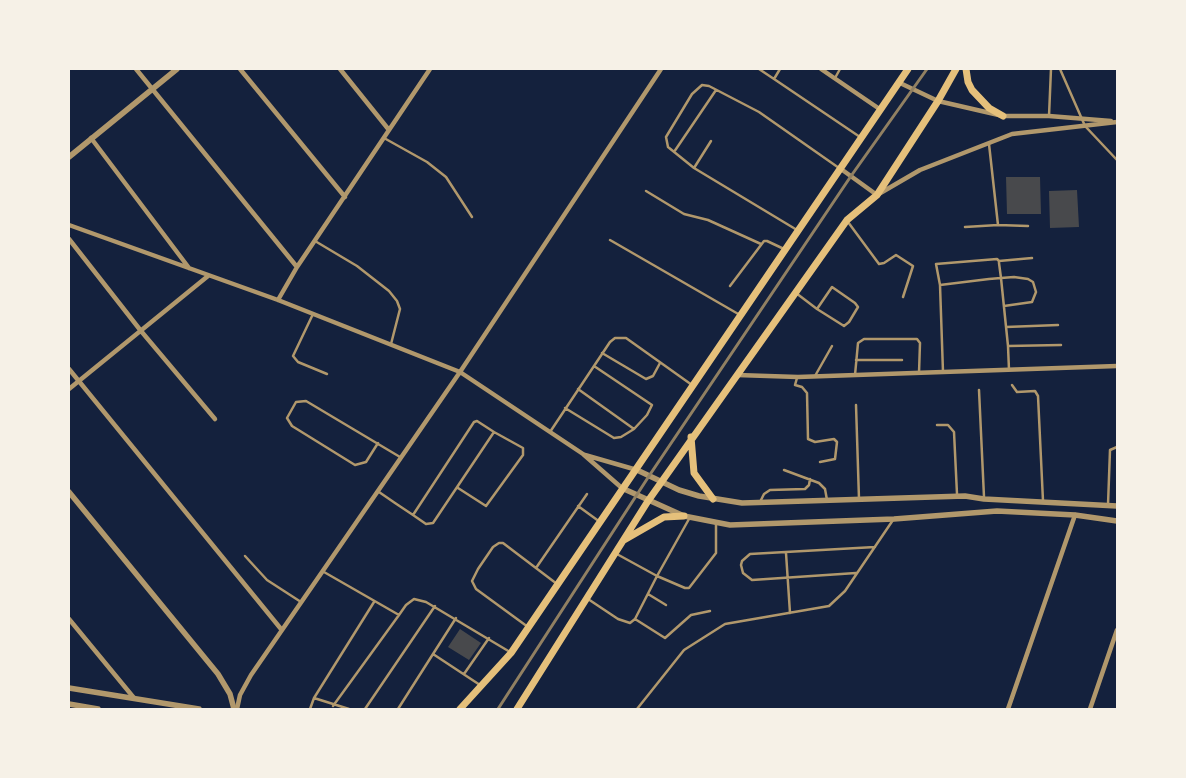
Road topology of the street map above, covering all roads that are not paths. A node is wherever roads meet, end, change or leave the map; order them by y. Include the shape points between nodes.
1 (136, 69) edge
2 (177, 69) edge
3 (240, 69) edge
4 (340, 69) edge
5 (430, 69) edge
6 (661, 69) edge
7 (759, 69) edge
8 (780, 69) edge
9 (821, 69) edge
10 (840, 69) edge
11 (908, 69) edge
12 (956, 69) edge
13 (966, 69) edge
14 (1051, 69) edge
15 (1060, 69) edge
16 (835, 78) junction
17 (774, 79) junction
18 (900, 83) junction
19 (152, 88) junction
20 (716, 90) junction
21 (938, 101) junction
22 (881, 110) junction
23 (1003, 116) junction
24 (1049, 116) junction
25 (1080, 118) junction
26 (1117, 122) edge
27 (1085, 126) junction
28 (389, 130) junction
29 (91, 138) junction
30 (384, 138) junction
31 (861, 138) junction
32 (711, 141) dead end
33 (989, 143) junction
34 (674, 152) junction
35 (69, 157) edge
36 (1117, 160) edge
37 (694, 168) junction
38 (841, 169) junction
39 (646, 191) dead end
40 (877, 195) junction
41 (345, 197) junction
42 (472, 218) dead end
43 (847, 220) junction
44 (998, 225) junction
45 (69, 226) edge
46 (1028, 226) dead end
47 (965, 227) dead end
48 (799, 231) junction
49 (69, 239) edge
50 (610, 240) dead end
51 (315, 241) junction
52 (761, 244) junction
53 (786, 250) junction
54 (1032, 258) dead end
55 (998, 261) junction
56 (297, 267) junction
57 (190, 269) junction
58 (208, 276) junction
59 (1001, 278) junction
60 (940, 285) junction
61 (730, 286) dead end
62 (795, 292) junction
63 (903, 298) dead end
64 (278, 300) junction
65 (1004, 306) junction
66 (817, 309) junction
67 (313, 314) junction
68 (741, 316) junction
69 (1058, 326) dead end
70 (1006, 327) junction
71 (140, 330) junction
72 (390, 345) junction
73 (832, 346) dead end
74 (1008, 346) junction
75 (1061, 346) dead end
76 (602, 353) junction
77 (856, 360) junction
78 (902, 360) dead end
79 (660, 362) junction
80 (594, 366) junction
81 (1117, 366) edge
82 (69, 369) edge
83 (1010, 370) junction
84 (460, 372) junction
85 (943, 372) junction
86 (918, 373) junction
87 (327, 374) dead end
88 (737, 375) junction
89 (855, 375) junction
90 (815, 376) junction
91 (798, 377) junction
92 (78, 381) junction
93 (1012, 385) dead end
94 (694, 386) junction
95 (69, 389) edge
96 (578, 389) junction
97 (979, 390) dead end
98 (856, 405) dead end
99 (565, 408) junction
100 (215, 419) dead end
101 (937, 424) dead end
102 (634, 429) junction
103 (494, 432) junction
104 (550, 432) junction
105 (691, 437) junction
106 (378, 444) junction
107 (1117, 447) edge
108 (584, 454) junction
109 (401, 457) junction
110 (820, 462) dead end
111 (637, 470) junction
112 (784, 470) dead end
113 (810, 479) junction
114 (662, 481) junction
115 (458, 488) junction
116 (624, 489) junction
117 (377, 491) junction
118 (69, 492) edge
119 (587, 494) dead end
120 (957, 496) junction
121 (712, 499) junction
122 (984, 499) junction
123 (859, 500) junction
124 (648, 501) junction
125 (828, 501) junction
126 (1043, 501) junction
127 (759, 503) junction
128 (1108, 505) junction
129 (578, 506) junction
130 (1117, 506) edge
131 (413, 515) junction
132 (1075, 515) junction
133 (687, 517) junction
134 (894, 519) junction
135 (1117, 521) edge
136 (601, 522) junction
137 (716, 523) junction
138 (621, 541) junction
139 (875, 547) junction
140 (614, 552) junction
141 (786, 553) junction
142 (245, 556) dead end
143 (536, 568) junction
144 (322, 571) junction
145 (857, 573) junction
146 (657, 576) junction
147 (788, 577) junction
148 (558, 585) junction
149 (648, 594) junction
150 (586, 598) junction
151 (300, 602) junction
152 (374, 602) junction
153 (666, 605) dead end
154 (435, 606) junction
155 (710, 611) dead end
156 (790, 613) junction
157 (399, 615) junction
158 (456, 618) junction
159 (69, 619) edge
160 (635, 619) junction
161 (529, 627) junction
162 (281, 630) junction
163 (1117, 630) edge
164 (489, 638) junction
165 (511, 652) junction
166 (433, 654) junction
167 (464, 674) junction
168 (481, 686) junction
169 (69, 688) edge
170 (134, 698) junction
171 (314, 698) junction
172 (69, 704) edge
173 (333, 706) junction
174 (98, 709) edge
175 (199, 709) edge
176 (235, 709) edge
177 (310, 709) edge
178 (349, 709) edge
179 (365, 709) edge
180 (398, 709) edge
181 (460, 709) edge
182 (517, 709) edge
183 (637, 709) edge
184 (1008, 709) edge
185 (1090, 709) edge

1 - 19 street
2 - 19 street
3 - 41 street
4 - 28 street
5 - 28 street
6 - 84 street
7 - 17 lane
8 - 17 lane
9 - 16 street
10 - 16 lane
11 - 18 main road
12 - 21 main road
13 - 23 main road via 972,90 989,108
14 - 24 lane
15 - 25 lane
16 - 22 street
17 - 31 lane
18 - 21 street
18 - 22 main road
19 - 29 street
19 - 56 street
20 - 34 lane
20 - 34 lane via 702,85 692,94 666,136 666,143
20 - 38 lane via 759,112
21 - 23 street
21 - 40 main road
22 - 31 main road
23 - 24 street
24 - 25 street
25 - 26 street
25 - 27 lane
26 - 27 street
27 - 33 street via 1012,134
27 - 36 lane
28 - 30 street
29 - 35 street
29 - 57 street
30 - 41 street
30 - 42 lane via 427,162 446,177
31 - 38 main road
32 - 37 lane
33 - 40 street via 920,170
33 - 44 lane
34 - 37 lane
37 - 48 lane
38 - 40 street
38 - 48 main road
39 - 52 lane via 684,214 708,220
40 - 43 main road
41 - 51 street
43 - 62 main road
43 - 63 lane via 879,264 896,255 913,266
44 - 46 lane
44 - 47 lane
45 - 57 street
48 - 53 main road
49 - 71 street
50 - 68 lane
51 - 56 street
51 - 72 lane via 357,266 397,301 400,309
52 - 53 lane via 767,241
52 - 61 lane
53 - 68 main road
54 - 55 lane
55 - 59 lane
55 - 60 lane via 939,262 936,265
56 - 64 street
57 - 58 street
58 - 64 street
58 - 71 street
59 - 60 lane
59 - 65 lane
59 - 65 lane via 1028,278 1036,286 1032,302
60 - 85 lane
62 - 66 lane
62 - 88 main road
64 - 67 street
65 - 70 lane
66 - 66 lane via 844,326 858,307 832,287
67 - 72 street
67 - 87 lane via 293,356 298,362
68 - 94 main road
69 - 70 lane
70 - 74 lane
71 - 92 street
71 - 100 street
72 - 84 street
73 - 90 lane
74 - 75 lane
74 - 83 lane
76 - 79 lane via 615,338 626,338
76 - 79 lane via 646,378 653,376
76 - 80 lane
77 - 78 lane
77 - 86 lane via 860,340 917,339 920,343
77 - 89 lane
79 - 94 lane
80 - 96 lane
80 - 102 lane via 652,404
81 - 83 street
82 - 92 street
83 - 85 street
84 - 104 street
84 - 109 street
85 - 86 street
86 - 89 street
88 - 91 street
88 - 105 main road
89 - 90 street
90 - 91 street
91 - 110 lane via 795,385 807,393 808,439 815,442 834,439 837,442 836,459
92 - 95 street
92 - 162 street
93 - 126 lane via 1017,392 1035,391 1038,396
94 - 111 main road
96 - 99 lane
96 - 102 lane
97 - 122 lane
98 - 123 lane
99 - 102 lane via 614,438
99 - 104 lane
101 - 120 lane via 948,425 954,432
103 - 115 lane
103 - 115 lane via 523,448 524,455 486,506
103 - 131 lane via 474,422
104 - 108 street
105 - 114 main road
105 - 121 main road via 694,473
106 - 106 lane via 306,401 296,402 287,418 292,426 355,465 366,462
106 - 109 lane
107 - 128 lane via 1110,450
108 - 111 street
108 - 116 street
109 - 117 street
111 - 114 street
111 - 116 main road
112 - 113 lane
113 - 125 lane via 823,486
113 - 127 lane via 810,485 805,489 770,490
114 - 121 street via 679,490
114 - 124 main road
115 - 131 lane via 433,523 426,524
116 - 124 street
116 - 136 main road
117 - 131 lane
117 - 144 street
118 - 176 street via 218,674
119 - 129 lane
120 - 122 street
120 - 123 street
121 - 127 street
122 - 126 street
123 - 125 street
124 - 133 street
124 - 138 main road
125 - 127 street
126 - 128 street
128 - 130 street
129 - 136 lane
129 - 143 lane
132 - 134 street via 997,511
132 - 135 street
132 - 184 street
133 - 137 street
133 - 138 main road via 664,517
133 - 146 lane
134 - 137 street
134 - 139 lane
136 - 148 main road
137 - 146 lane via 716,553 689,588
138 - 140 main road
139 - 141 lane
139 - 145 lane
140 - 146 lane
140 - 150 main road
141 - 147 lane
141 - 147 lane via 750,554 741,565 743,573 752,580
142 - 151 lane via 267,580
143 - 148 lane
143 - 161 lane via 507,545 498,543 472,581 476,589
144 - 151 street
144 - 152 lane
145 - 147 lane
145 - 156 lane via 829,606
146 - 149 lane
147 - 156 lane
148 - 161 main road
149 - 153 lane
149 - 160 lane
150 - 160 lane via 618,619 630,623
150 - 182 main road
151 - 162 street
152 - 157 lane
152 - 171 lane
154 - 157 lane via 414,599
154 - 158 lane
154 - 179 lane
155 - 160 lane via 691,616 665,638
156 - 183 lane via 736,621 700,638 684,650
157 - 173 lane
158 - 164 lane
158 - 166 lane
159 - 170 street
161 - 165 main road
162 - 176 street via 251,675
163 - 185 street
164 - 165 lane
164 - 167 lane
165 - 168 main road
166 - 167 lane
166 - 180 lane
167 - 168 lane
168 - 181 main road
169 - 170 street
170 - 175 street
171 - 173 lane
171 - 177 lane
172 - 174 street
173 - 178 lane

